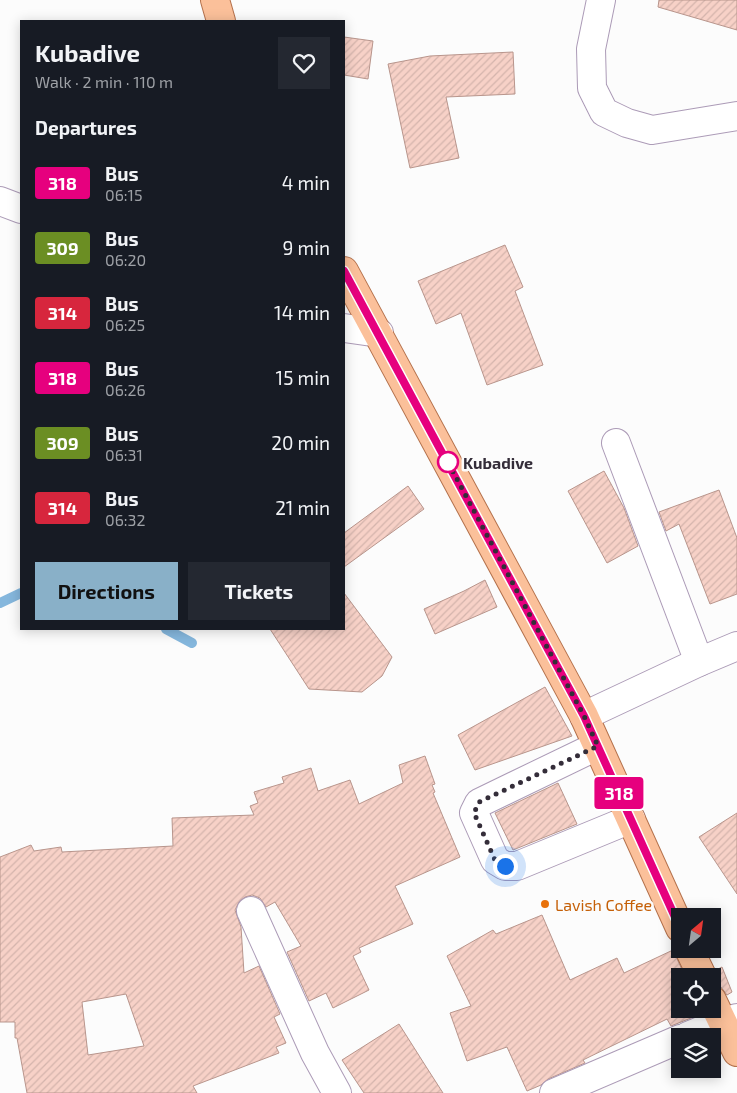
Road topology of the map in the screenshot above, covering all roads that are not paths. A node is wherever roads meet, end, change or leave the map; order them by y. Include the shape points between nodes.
1 (215, 0) edge
2 (601, 0) edge
3 (221, 20) edge
4 (737, 116) edge
5 (0, 201) edge
6 (20, 209) edge
7 (345, 273) edge
8 (345, 328) edge
9 (379, 333) junction
10 (616, 443) dead end
11 (737, 646) edge
12 (699, 662) junction
13 (584, 716) junction
14 (598, 746) junction
15 (631, 819) junction
16 (671, 908) edge
17 (252, 910) dead end
18 (724, 1013) edge
19 (701, 1028) edge
20 (671, 1044) edge
21 (737, 1052) edge
22 (338, 1093) edge
23 (554, 1093) edge

1 - 3 main road
2 - 4 street via 591,49 592,88 604,112 652,130
5 - 6 street
7 - 9 main road
8 - 9 street
9 - 13 main road
10 - 12 street
11 - 12 street
12 - 13 street
13 - 14 main road
14 - 15 main road
14 - 15 street via 479,802 474,813 495,860 505,866 517,866
15 - 16 main road
17 - 22 street via 315,1053
18 - 19 street
18 - 21 main road
20 - 23 street

